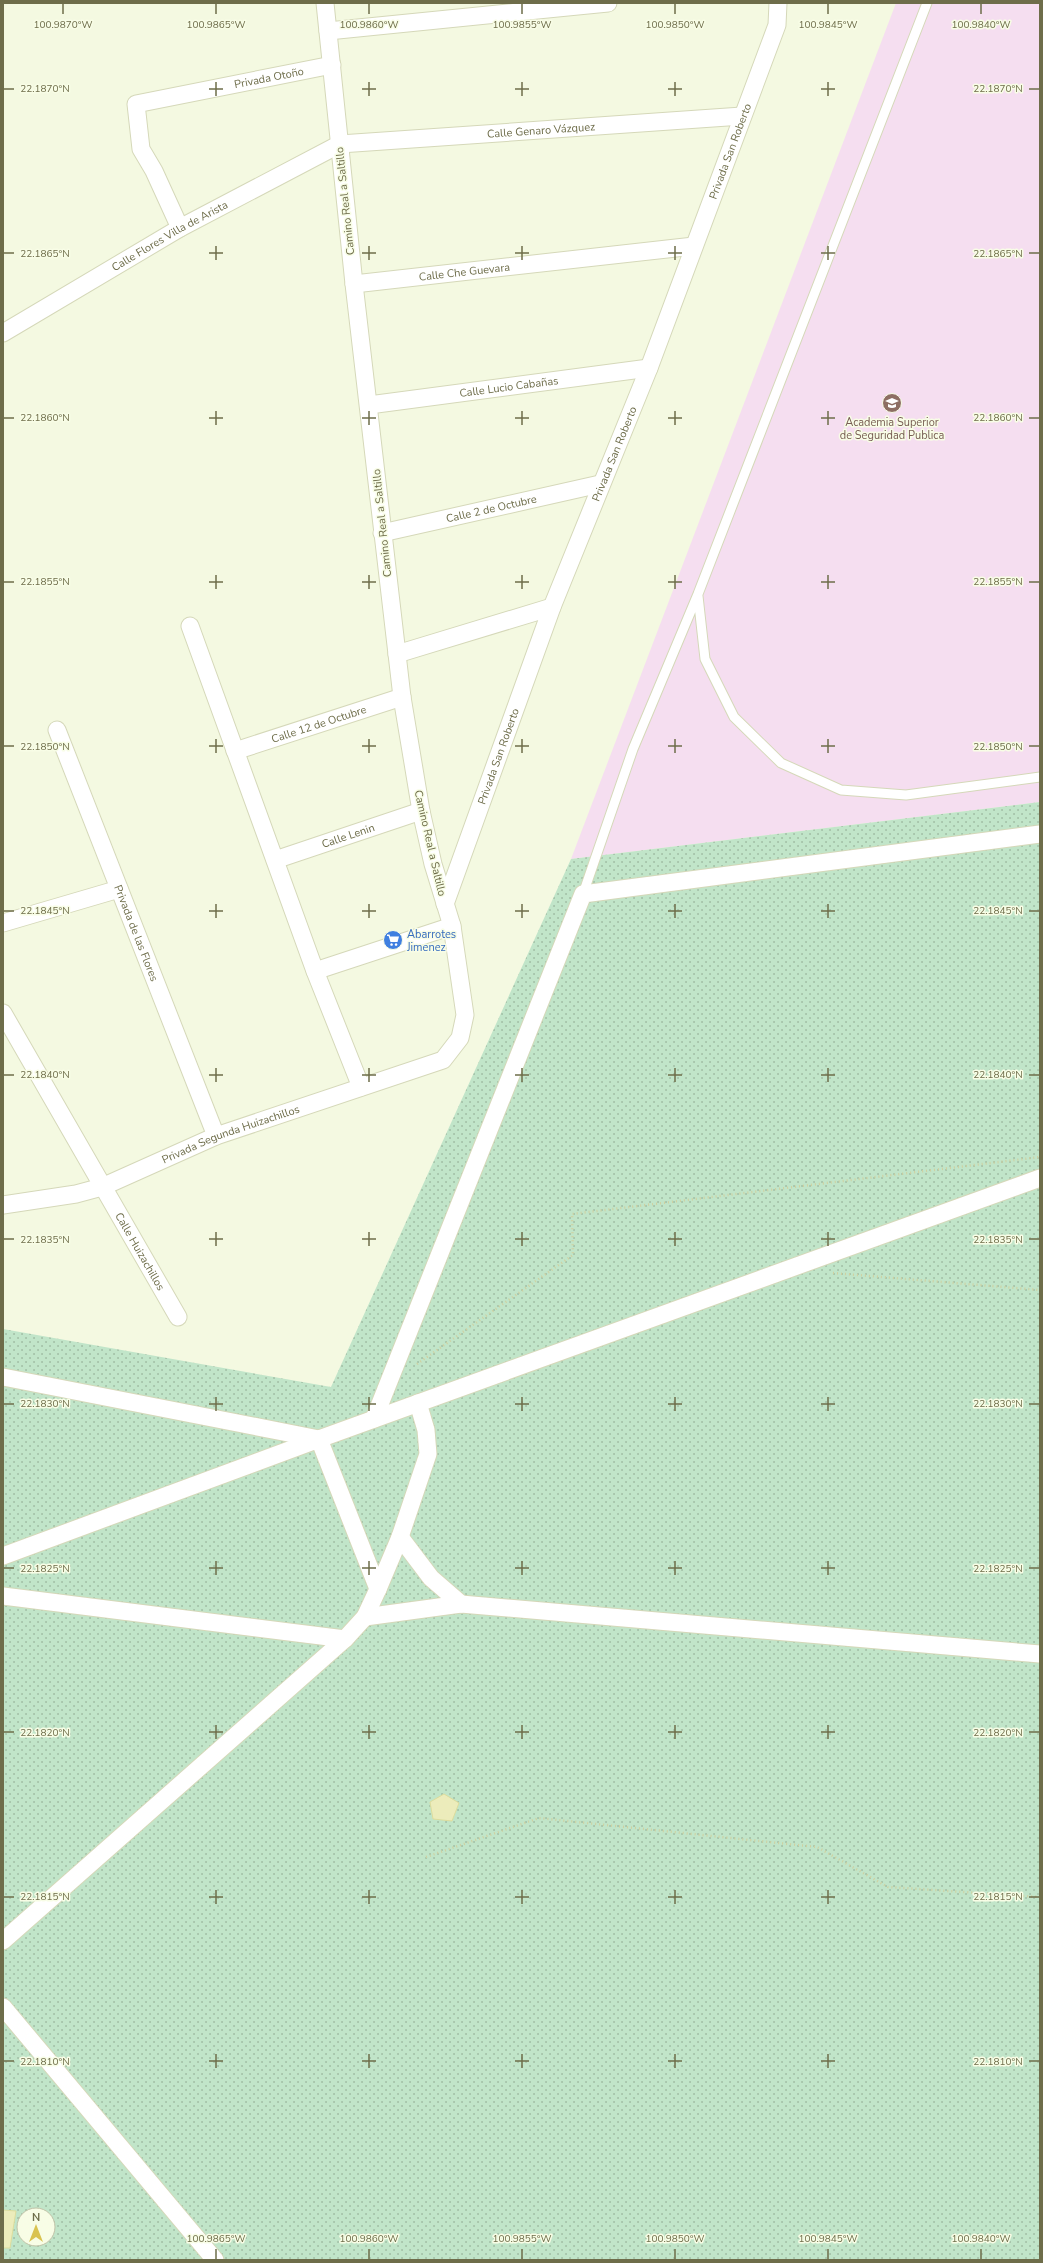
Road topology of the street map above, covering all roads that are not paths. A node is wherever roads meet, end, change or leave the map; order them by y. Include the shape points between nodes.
1 (325, 3) edge
2 (602, 3) edge
3 (778, 3) edge
4 (927, 3) edge
5 (477, 10) edge
6 (328, 31) junction
7 (332, 65) junction
8 (742, 116) junction
9 (340, 144) junction
10 (180, 228) junction
11 (694, 246) junction
12 (354, 284) junction
13 (3, 332) edge
14 (649, 368) junction
15 (369, 405) junction
16 (600, 484) junction
17 (382, 533) junction
18 (698, 594) junction
19 (552, 607) junction
20 (190, 626) dead end
21 (397, 654) junction
22 (402, 697) junction
23 (57, 730) dead end
24 (235, 751) junction
25 (1040, 777) edge
26 (421, 811) junction
27 (1040, 834) edge
28 (275, 860) junction
29 (119, 889) junction
30 (583, 894) junction
31 (445, 904) junction
32 (3, 923) edge
33 (452, 926) junction
34 (315, 972) junction
35 (3, 1013) edge
36 (460, 1038) joint
37 (361, 1088) junction
38 (216, 1136) junction
39 (1040, 1178) edge
40 (102, 1187) junction
41 (3, 1205) edge
42 (178, 1317) dead end
43 (3, 1377) edge
44 (418, 1403) junction
45 (374, 1419) junction
46 (319, 1438) junction
47 (400, 1538) junction
48 (3, 1556) edge
49 (378, 1589) junction
50 (3, 1596) edge
51 (461, 1604) junction
52 (365, 1617) junction
53 (345, 1639) junction
54 (1040, 1654) edge
55 (3, 1941) edge
56 (3, 2007) edge
57 (215, 2260) edge

1 - 6 street, Camino Real a Saltillo
2 - 5 street
3 - 8 street, Privada San Roberto via 777,25
4 - 18 lane
5 - 6 street
6 - 7 street, Camino Real a Saltillo
7 - 9 street, Camino Real a Saltillo
7 - 10 street, Privada Otoño via 136,104 141,149
8 - 9 street, Calle Genaro Vázquez
8 - 11 street, Privada San Roberto
9 - 10 street, Calle Flores Villa de Arista
9 - 12 street, Camino Real a Saltillo
10 - 13 street, Calle Flores Villa de Arista
11 - 12 street, Calle Che Guevara
11 - 14 street, Privada San Roberto
12 - 15 street, Camino Real a Saltillo
14 - 15 street, Calle Lucio Cabañas
14 - 16 street, Privada San Roberto
15 - 17 street, Camino Real a Saltillo
16 - 17 street, Calle 2 de Octubre
16 - 19 street, Privada San Roberto
17 - 21 street, Camino Real a Saltillo
18 - 25 lane via 705,659 734,717 781,763 841,790 906,795
18 - 30 lane via 633,749
19 - 21 street
19 - 31 street, Privada San Roberto
20 - 24 street
21 - 22 street, Camino Real a Saltillo
22 - 24 street, Calle 12 de Octubre
22 - 26 street, Camino Real a Saltillo
23 - 29 street, Privada de las Flores
24 - 28 street
26 - 28 street, Calle Lenin
26 - 31 street, Camino Real a Saltillo
27 - 30 street
28 - 34 street
29 - 32 street
29 - 38 street, Privada de las Flores
30 - 45 street
31 - 33 street, Camino Real a Saltillo
33 - 34 street
33 - 36 street, Camino Real a Saltillo via 465,1015
34 - 37 street
35 - 40 street, Calle Huizachillos
36 - 37 street, Privada Segunda Huizachillos via 443,1060
37 - 38 street, Privada Segunda Huizachillos
38 - 40 street, Privada Segunda Huizachillos
39 - 44 street
40 - 41 street, Privada Segunda Huizachillos via 76,1194
40 - 42 street, Calle Huizachillos
43 - 46 street
44 - 45 street
44 - 47 street via 426,1430 428,1454
45 - 46 street
46 - 48 street
46 - 49 street
47 - 49 street
47 - 51 street via 431,1578
49 - 52 street
50 - 53 street
51 - 52 street
51 - 54 street
52 - 53 street
53 - 55 street
56 - 57 street

